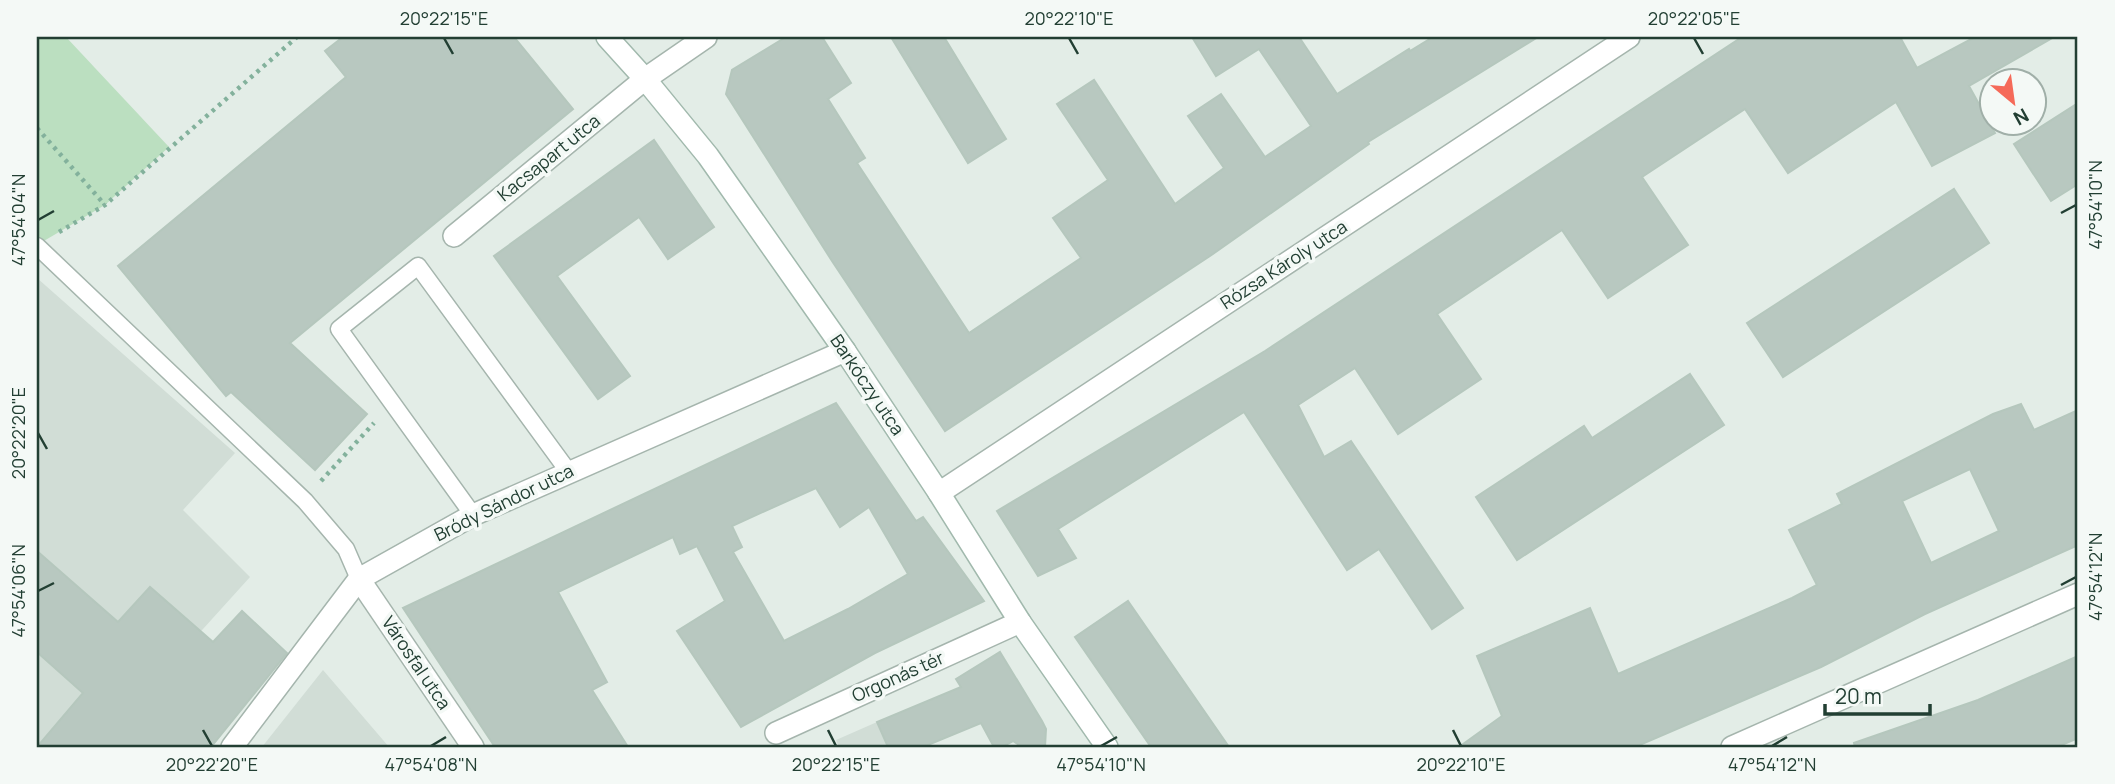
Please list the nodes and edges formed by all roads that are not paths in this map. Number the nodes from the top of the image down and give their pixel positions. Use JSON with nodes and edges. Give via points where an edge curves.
{"nodes":[{"id":1,"x":607,"y":37,"type":"edge"},
{"id":2,"x":706,"y":37,"type":"edge"},
{"id":3,"x":1629,"y":37,"type":"edge"},
{"id":4,"x":645,"y":79,"type":"junction"},
{"id":5,"x":454,"y":236,"type":"dead end"},
{"id":6,"x":42,"y":242,"type":"edge"},
{"id":7,"x":845,"y":351,"type":"junction"},
{"id":8,"x":568,"y":471,"type":"junction"},
{"id":9,"x":939,"y":493,"type":"junction"},
{"id":10,"x":473,"y":515,"type":"junction"},
{"id":11,"x":359,"y":579,"type":"junction"},
{"id":12,"x":2078,"y":594,"type":"edge"},
{"id":13,"x":1020,"y":622,"type":"junction"},
{"id":14,"x":776,"y":733,"type":"dead end"},
{"id":15,"x":232,"y":747,"type":"edge"},
{"id":16,"x":473,"y":747,"type":"edge"},
{"id":17,"x":1107,"y":747,"type":"edge"},
{"id":18,"x":1732,"y":747,"type":"edge"}],
"edges":[{"from":1,"to":4,"type":"street","name":"Barkóczy utca"},
{"from":2,"to":4,"type":"street","name":"Kacsapart utca"},
{"from":3,"to":9,"type":"street","name":"Rózsa Károly utca"},
{"from":4,"to":5,"type":"street","name":"Kacsapart utca"},
{"from":4,"to":7,"type":"street","name":"Barkóczy utca","via":[[708,156]]},
{"from":6,"to":11,"type":"lane","via":[[305,501],[346,549]]},
{"from":7,"to":8,"type":"street","name":"Bródy Sándor utca"},
{"from":7,"to":9,"type":"street","name":"Barkóczy utca"},
{"from":8,"to":10,"type":"street","name":"Bródy Sándor utca"},
{"from":8,"to":10,"type":"lane","via":[[418,266],[339,330]]},
{"from":9,"to":13,"type":"street","name":"Barkóczy utca"},
{"from":10,"to":11,"type":"street","name":"Bródy Sándor utca"},
{"from":11,"to":15,"type":"street","name":"Bródy Sándor utca"},
{"from":11,"to":16,"type":"street","name":"Városfal utca"},
{"from":12,"to":18,"type":"street"},
{"from":13,"to":14,"type":"street","name":"Orgonás tér"},
{"from":13,"to":17,"type":"street","name":"Barkóczy utca"}]}
